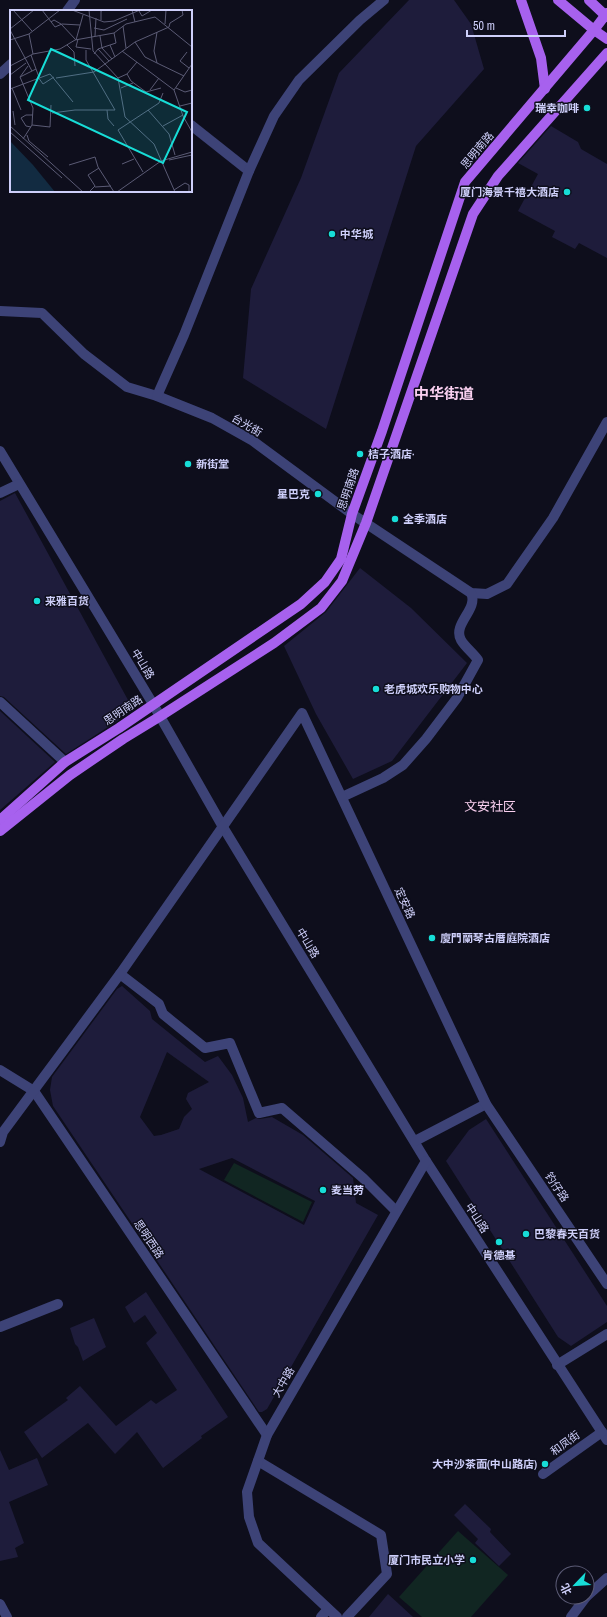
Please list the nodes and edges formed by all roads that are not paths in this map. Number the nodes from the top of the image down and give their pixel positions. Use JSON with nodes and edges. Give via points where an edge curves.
{"nodes":[{"id":1,"x":74,"y":0,"type":"edge"},
{"id":2,"x":384,"y":0,"type":"edge"},
{"id":3,"x":521,"y":0,"type":"edge"},
{"id":4,"x":558,"y":0,"type":"edge"},
{"id":5,"x":589,"y":0,"type":"edge"},
{"id":6,"x":68,"y":10,"type":"edge"},
{"id":7,"x":606,"y":15,"type":"edge"},
{"id":8,"x":594,"y":30,"type":"junction"},
{"id":9,"x":607,"y":39,"type":"edge"},
{"id":10,"x":607,"y":53,"type":"edge"},
{"id":11,"x":10,"y":65,"type":"edge"},
{"id":12,"x":0,"y":74,"type":"edge"},
{"id":13,"x":545,"y":89,"type":"junction"},
{"id":14,"x":192,"y":126,"type":"edge"},
{"id":15,"x":249,"y":171,"type":"junction"},
{"id":16,"x":0,"y":311,"type":"edge"},
{"id":17,"x":157,"y":396,"type":"junction"},
{"id":18,"x":607,"y":422,"type":"edge"},
{"id":19,"x":0,"y":451,"type":"edge"},
{"id":20,"x":20,"y":484,"type":"junction"},
{"id":21,"x":0,"y":493,"type":"edge"},
{"id":22,"x":352,"y":514,"type":"junction"},
{"id":23,"x":366,"y":523,"type":"junction"},
{"id":24,"x":471,"y":593,"type":"junction"},
{"id":25,"x":0,"y":702,"type":"edge"},
{"id":26,"x":153,"y":704,"type":"junction"},
{"id":27,"x":159,"y":717,"type":"junction"},
{"id":28,"x":65,"y":762,"type":"junction"},
{"id":29,"x":342,"y":797,"type":"junction"},
{"id":30,"x":0,"y":820,"type":"edge"},
{"id":31,"x":223,"y":827,"type":"junction"},
{"id":32,"x":0,"y":831,"type":"edge"},
{"id":33,"x":120,"y":974,"type":"junction"},
{"id":34,"x":0,"y":1070,"type":"edge"},
{"id":35,"x":34,"y":1091,"type":"junction"},
{"id":36,"x":486,"y":1104,"type":"junction"},
{"id":37,"x":415,"y":1141,"type":"junction"},
{"id":38,"x":0,"y":1142,"type":"edge"},
{"id":39,"x":426,"y":1161,"type":"junction"},
{"id":40,"x":396,"y":1211,"type":"junction"},
{"id":41,"x":607,"y":1284,"type":"edge"},
{"id":42,"x":58,"y":1304,"type":"dead end"},
{"id":43,"x":0,"y":1327,"type":"edge"},
{"id":44,"x":607,"y":1334,"type":"edge"},
{"id":45,"x":557,"y":1365,"type":"junction"},
{"id":46,"x":267,"y":1435,"type":"junction"},
{"id":47,"x":604,"y":1436,"type":"edge"},
{"id":48,"x":258,"y":1461,"type":"junction"},
{"id":49,"x":543,"y":1474,"type":"dead end"},
{"id":50,"x":607,"y":1578,"type":"edge"},
{"id":51,"x":595,"y":1589,"type":"edge"},
{"id":52,"x":0,"y":1604,"type":"edge"},
{"id":53,"x":580,"y":1605,"type":"edge"},
{"id":54,"x":324,"y":1613,"type":"edge"},
{"id":55,"x":7,"y":1617,"type":"edge"},
{"id":56,"x":337,"y":1617,"type":"edge"},
{"id":57,"x":347,"y":1617,"type":"edge"},
{"id":58,"x":571,"y":1617,"type":"edge"}],
"edges":[{"from":1,"to":6,"type":"street"},
{"from":2,"to":15,"type":"street","via":[[299,80],[274,116]]},
{"from":3,"to":13,"type":"main road","via":[[541,58]]},
{"from":4,"to":8,"type":"main road"},
{"from":5,"to":7,"type":"main road"},
{"from":7,"to":8,"type":"main road","name":"思明南路"},
{"from":8,"to":9,"type":"main road"},
{"from":8,"to":13,"type":"main road","name":"思明南路"},
{"from":10,"to":23,"type":"main road","via":[[498,176],[473,214]]},
{"from":11,"to":12,"type":"street"},
{"from":13,"to":22,"type":"main road","name":"思明南路","via":[[466,182]]},
{"from":14,"to":15,"type":"street"},
{"from":15,"to":17,"type":"street","via":[[184,336]]},
{"from":16,"to":17,"type":"street","name":"台光街","via":[[42,313],[84,354],[127,387]]},
{"from":17,"to":22,"type":"street","name":"台光街","via":[[212,418],[252,441]]},
{"from":18,"to":24,"type":"street","via":[[553,518],[507,584],[487,594]]},
{"from":19,"to":20,"type":"street","name":"中山路"},
{"from":20,"to":21,"type":"street"},
{"from":20,"to":26,"type":"street","name":"中山路"},
{"from":22,"to":23,"type":"street","name":"台光街"},
{"from":22,"to":26,"type":"main road","name":"思明南路","via":[[341,559],[325,582],[301,604]]},
{"from":23,"to":24,"type":"street","name":"台光街"},
{"from":23,"to":27,"type":"main road","via":[[342,581],[321,608],[274,643]]},
{"from":24,"to":29,"type":"street","via":[[472,604],[460,633],[461,640],[478,660],[458,698],[404,765]]},
{"from":25,"to":28,"type":"street"},
{"from":26,"to":27,"type":"street","name":"中山路"},
{"from":26,"to":28,"type":"main road","name":"思明南路"},
{"from":27,"to":31,"type":"street","name":"中山路"},
{"from":27,"to":32,"type":"main road","via":[[70,775]]},
{"from":28,"to":30,"type":"main road","name":"思明南路"},
{"from":29,"to":31,"type":"street","name":"定安路","via":[[302,713]]},
{"from":29,"to":36,"type":"street","name":"定安路"},
{"from":31,"to":33,"type":"street"},
{"from":31,"to":37,"type":"street","name":"中山路"},
{"from":33,"to":35,"type":"street"},
{"from":33,"to":40,"type":"street","via":[[159,1004],[163,1014],[205,1048],[230,1043],[258,1113],[282,1108],[363,1178]]},
{"from":34,"to":35,"type":"street","name":"思明西路"},
{"from":35,"to":38,"type":"street","via":[[3,1132]]},
{"from":35,"to":46,"type":"street","name":"思明西路"},
{"from":36,"to":37,"type":"street"},
{"from":36,"to":41,"type":"street","name":"钓仔路"},
{"from":37,"to":39,"type":"street","name":"中山路"},
{"from":39,"to":40,"type":"street","name":"大中路"},
{"from":39,"to":45,"type":"street","name":"中山路"},
{"from":40,"to":46,"type":"street","name":"大中路"},
{"from":42,"to":43,"type":"street"},
{"from":44,"to":45,"type":"street"},
{"from":45,"to":47,"type":"street","name":"中山路"},
{"from":46,"to":48,"type":"street","name":"大中路"},
{"from":47,"to":49,"type":"street","name":"和凤街"},
{"from":48,"to":54,"type":"street","name":"大中路","via":[[247,1492],[249,1517],[258,1543]]},
{"from":48,"to":57,"type":"street","via":[[381,1535],[387,1574]]},
{"from":50,"to":51,"type":"street"},
{"from":52,"to":55,"type":"street"},
{"from":53,"to":58,"type":"street"},
{"from":54,"to":56,"type":"street","name":"大中路"}]}
